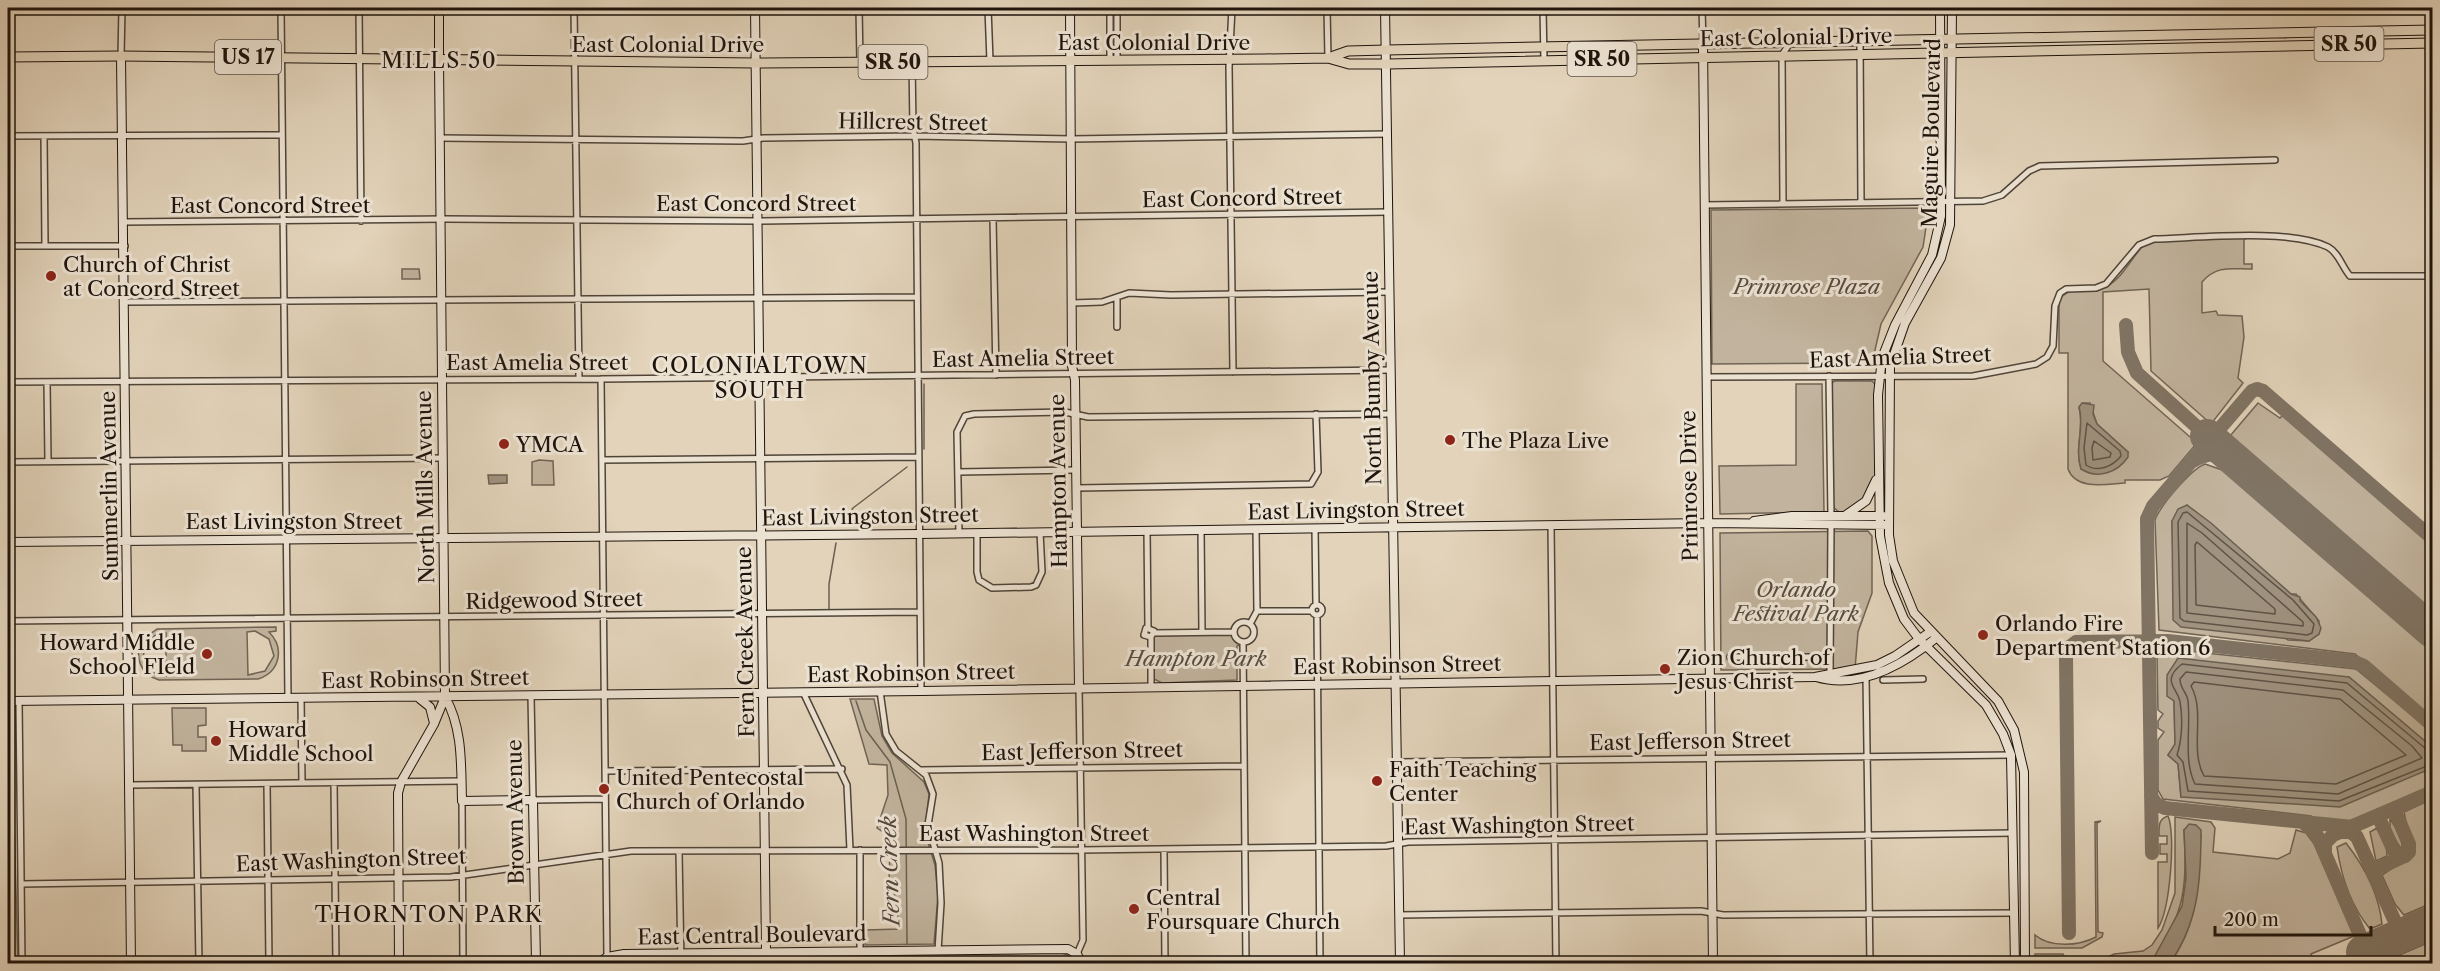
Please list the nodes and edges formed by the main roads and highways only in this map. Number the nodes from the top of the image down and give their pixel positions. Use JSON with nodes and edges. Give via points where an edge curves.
{"nodes":[{"id":1,"x":438,"y":8,"type":"edge"},
{"id":2,"x":2433,"y":30,"type":"edge"},
{"id":3,"x":2174,"y":34,"type":"junction"},
{"id":4,"x":2130,"y":36,"type":"junction"},
{"id":5,"x":2433,"y":43,"type":"edge"},
{"id":6,"x":2127,"y":48,"type":"junction"},
{"id":7,"x":2046,"y":50,"type":"junction"},
{"id":8,"x":8,"y":57,"type":"edge"},
{"id":9,"x":1328,"y":58,"type":"junction"},
{"id":10,"x":439,"y":60,"type":"junction"}],
"edges":[{"from":1,"to":10,"type":"main road","name":"North Mills Avenue"},
{"from":2,"to":3,"type":"highway","name":"East Colonial Drive","number":"SR 50"},
{"from":3,"to":4,"type":"highway","name":"East Colonial Drive","number":"SR 50"},
{"from":3,"to":6,"type":"highway","via":[[2166,40],[2137,42]]},
{"from":4,"to":7,"type":"highway","via":[[2119,44],[2054,44]]},
{"from":4,"to":9,"type":"highway","name":"East Colonial Drive","number":"SR 50","via":[[1348,51]]},
{"from":5,"to":6,"type":"highway","name":"East Colonial Drive","number":"SR 50"},
{"from":6,"to":7,"type":"highway","name":"East Colonial Drive","number":"SR 50"},
{"from":7,"to":9,"type":"highway","name":"East Colonial Drive","number":"SR 50","via":[[1386,64],[1349,64]]},
{"from":8,"to":10,"type":"highway","name":"East Colonial Drive","number":"US 17"},
{"from":9,"to":10,"type":"highway","name":"East Colonial Drive","number":"SR 50","via":[[756,63]]}]}
